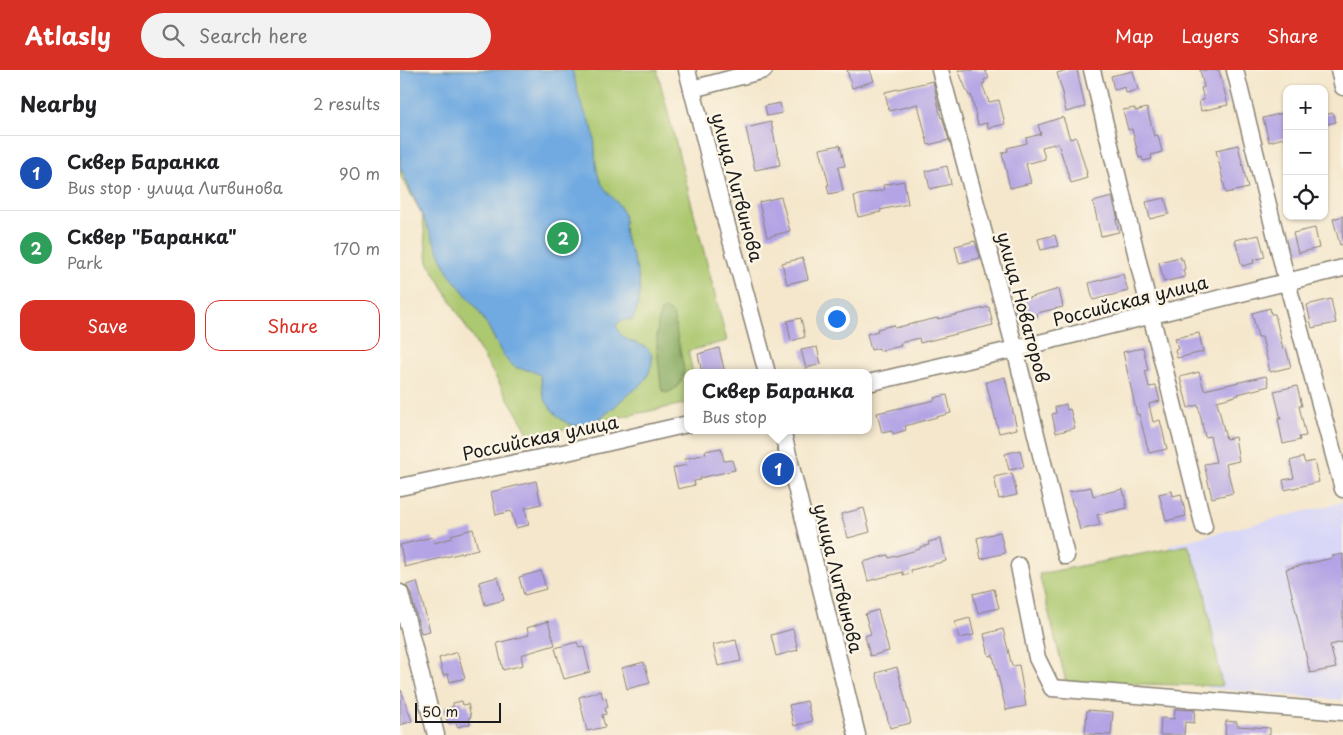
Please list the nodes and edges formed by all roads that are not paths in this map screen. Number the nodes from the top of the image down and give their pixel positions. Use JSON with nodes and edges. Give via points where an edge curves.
{"nodes":[{"id":1,"x":687,"y":70,"type":"edge"},
{"id":2,"x":764,"y":70,"type":"edge"},
{"id":3,"x":940,"y":70,"type":"edge"},
{"id":4,"x":1092,"y":70,"type":"edge"},
{"id":5,"x":1234,"y":70,"type":"edge"},
{"id":6,"x":1339,"y":70,"type":"edge"},
{"id":7,"x":1343,"y":87,"type":"edge"},
{"id":8,"x":692,"y":89,"type":"junction"},
{"id":9,"x":1343,"y":268,"type":"edge"},
{"id":10,"x":1287,"y":282,"type":"junction"},
{"id":11,"x":1151,"y":315,"type":"junction"},
{"id":12,"x":1015,"y":349,"type":"junction"},
{"id":13,"x":766,"y":369,"type":"edge"},
{"id":14,"x":872,"y":382,"type":"edge"},
{"id":15,"x":684,"y":425,"type":"edge"},
{"id":16,"x":783,"y":434,"type":"edge"},
{"id":17,"x":400,"y":487,"type":"edge"},
{"id":18,"x":1343,"y":489,"type":"edge"},
{"id":19,"x":1204,"y":528,"type":"dead end"},
{"id":20,"x":1066,"y":556,"type":"dead end"},
{"id":21,"x":1019,"y":566,"type":"dead end"},
{"id":22,"x":400,"y":593,"type":"edge"},
{"id":23,"x":1343,"y":712,"type":"edge"},
{"id":24,"x":436,"y":735,"type":"edge"},
{"id":25,"x":857,"y":735,"type":"edge"}],
"edges":[{"from":1,"to":8,"type":"street","name":"улица Литвинова"},
{"from":2,"to":8,"type":"street"},
{"from":3,"to":12,"type":"street","name":"улица Новаторов"},
{"from":4,"to":11,"type":"street"},
{"from":5,"to":10,"type":"street"},
{"from":6,"to":7,"type":"street"},
{"from":8,"to":13,"type":"street","name":"улица Литвинова"},
{"from":9,"to":10,"type":"street","name":"Российская улица"},
{"from":10,"to":11,"type":"street","name":"Российская улица"},
{"from":10,"to":18,"type":"street"},
{"from":11,"to":12,"type":"street","name":"Российская улица"},
{"from":11,"to":19,"type":"street"},
{"from":12,"to":14,"type":"street","name":"Российская улица"},
{"from":12,"to":20,"type":"street","name":"улица Новаторов"},
{"from":15,"to":17,"type":"street","name":"Российская улица"},
{"from":16,"to":25,"type":"street","name":"улица Литвинова"},
{"from":21,"to":23,"type":"street","via":[[1037,658],[1052,688]]},
{"from":22,"to":24,"type":"street"}]}
